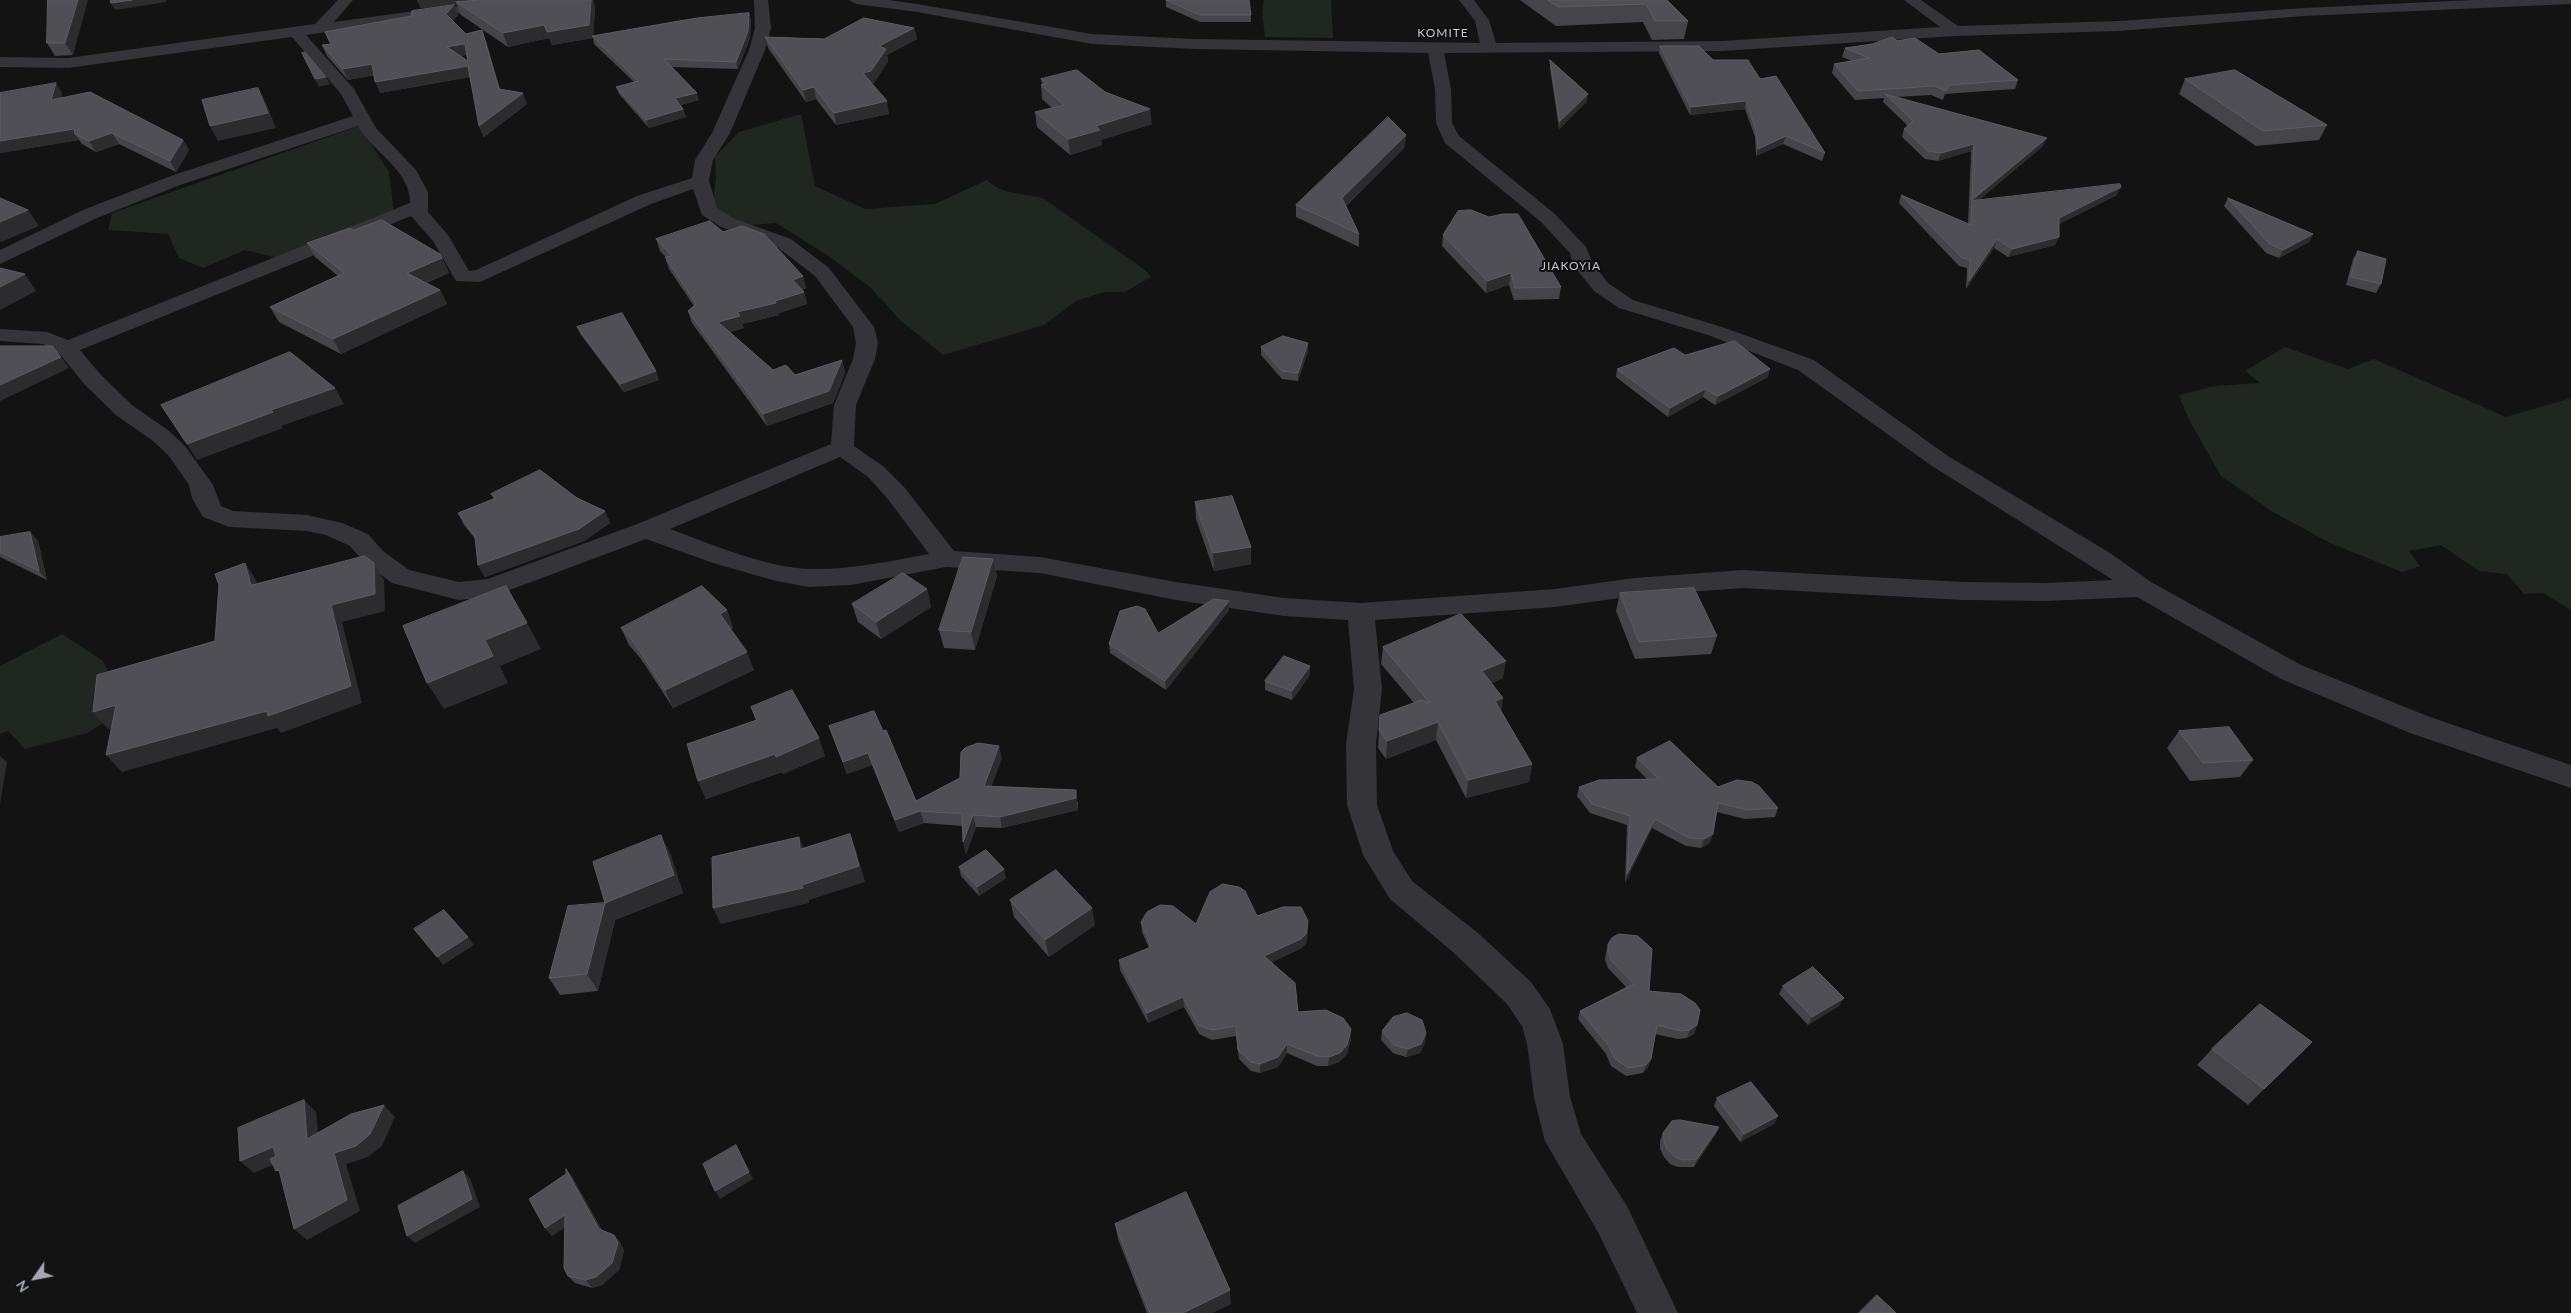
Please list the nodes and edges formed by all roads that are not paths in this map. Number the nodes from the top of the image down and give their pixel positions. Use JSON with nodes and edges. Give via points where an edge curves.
{"nodes":[{"id":1,"x":346,"y":0,"type":"edge"},
{"id":2,"x":560,"y":0,"type":"edge"},
{"id":3,"x":761,"y":0,"type":"edge"},
{"id":4,"x":856,"y":0,"type":"edge"},
{"id":5,"x":1466,"y":0,"type":"edge"},
{"id":6,"x":1910,"y":0,"type":"edge"},
{"id":7,"x":2274,"y":0,"type":"edge"},
{"id":8,"x":2571,"y":0,"type":"edge"},
{"id":9,"x":2304,"y":12,"type":"junction"},
{"id":10,"x":320,"y":28,"type":"junction"},
{"id":11,"x":295,"y":31,"type":"junction"},
{"id":12,"x":1954,"y":31,"type":"junction"},
{"id":13,"x":1435,"y":48,"type":"junction"},
{"id":14,"x":1489,"y":48,"type":"junction"},
{"id":15,"x":0,"y":62,"type":"edge"},
{"id":16,"x":362,"y":119,"type":"junction"},
{"id":17,"x":700,"y":181,"type":"junction"},
{"id":18,"x":419,"y":206,"type":"junction"},
{"id":19,"x":0,"y":258,"type":"edge"},
{"id":20,"x":0,"y":335,"type":"edge"},
{"id":21,"x":67,"y":348,"type":"junction"},
{"id":22,"x":842,"y":448,"type":"junction"},
{"id":23,"x":646,"y":530,"type":"junction"},
{"id":24,"x":946,"y":559,"type":"junction"},
{"id":25,"x":2142,"y":588,"type":"junction"},
{"id":26,"x":1361,"y":612,"type":"junction"},
{"id":27,"x":2571,"y":778,"type":"edge"},
{"id":28,"x":1658,"y":1313,"type":"edge"}],
"edges":[{"from":1,"to":10,"type":"street"},
{"from":2,"to":10,"type":"street"},
{"from":3,"to":17,"type":"street","via":[[763,28],[757,50],[721,133],[704,160]]},
{"from":4,"to":13,"type":"street","via":[[1092,39]]},
{"from":5,"to":14,"type":"street","via":[[1482,20]]},
{"from":6,"to":12,"type":"street"},
{"from":7,"to":9,"type":"street"},
{"from":8,"to":9,"type":"street"},
{"from":9,"to":12,"type":"street","via":[[2119,26]]},
{"from":10,"to":11,"type":"street"},
{"from":11,"to":15,"type":"street","via":[[68,63]]},
{"from":11,"to":16,"type":"street","via":[[348,92]]},
{"from":12,"to":14,"type":"street","via":[[1722,46]]},
{"from":13,"to":14,"type":"street"},
{"from":13,"to":25,"type":"street","via":[[1443,89],[1444,123],[1450,140],[1568,237],[1580,251],[1583,265],[1602,287],[1626,304],[1715,331],[1806,365],[1940,461],[2101,559]]},
{"from":16,"to":18,"type":"street","via":[[368,130],[407,170],[419,192]]},
{"from":16,"to":19,"type":"street","via":[[174,181],[90,214]]},
{"from":17,"to":18,"type":"street","via":[[644,200],[471,278],[463,277],[441,239],[419,213]]},
{"from":17,"to":22,"type":"street","via":[[709,211],[728,223],[784,243],[822,272],[863,326],[867,343],[845,405]]},
{"from":18,"to":21,"type":"street"},
{"from":20,"to":21,"type":"street","via":[[48,338]]},
{"from":21,"to":23,"type":"street","via":[[93,380],[124,410],[177,451],[201,485],[212,511],[229,518],[307,523],[333,529],[359,540],[374,557],[401,577],[459,591],[491,588]]},
{"from":22,"to":23,"type":"street"},
{"from":22,"to":24,"type":"street","via":[[876,472],[896,493]]},
{"from":23,"to":24,"type":"street","via":[[722,557],[809,578],[861,575]]},
{"from":24,"to":26,"type":"street","via":[[1040,565],[1176,591],[1284,607]]},
{"from":25,"to":26,"type":"street","via":[[1972,591],[1743,579],[1634,587],[1555,598]]},
{"from":25,"to":27,"type":"street","via":[[2291,672],[2420,725]]},
{"from":26,"to":28,"type":"street","via":[[1368,689],[1361,744],[1362,806],[1378,854],[1401,890],[1466,943],[1518,993],[1538,1020],[1564,1141],[1613,1220]]}]}
